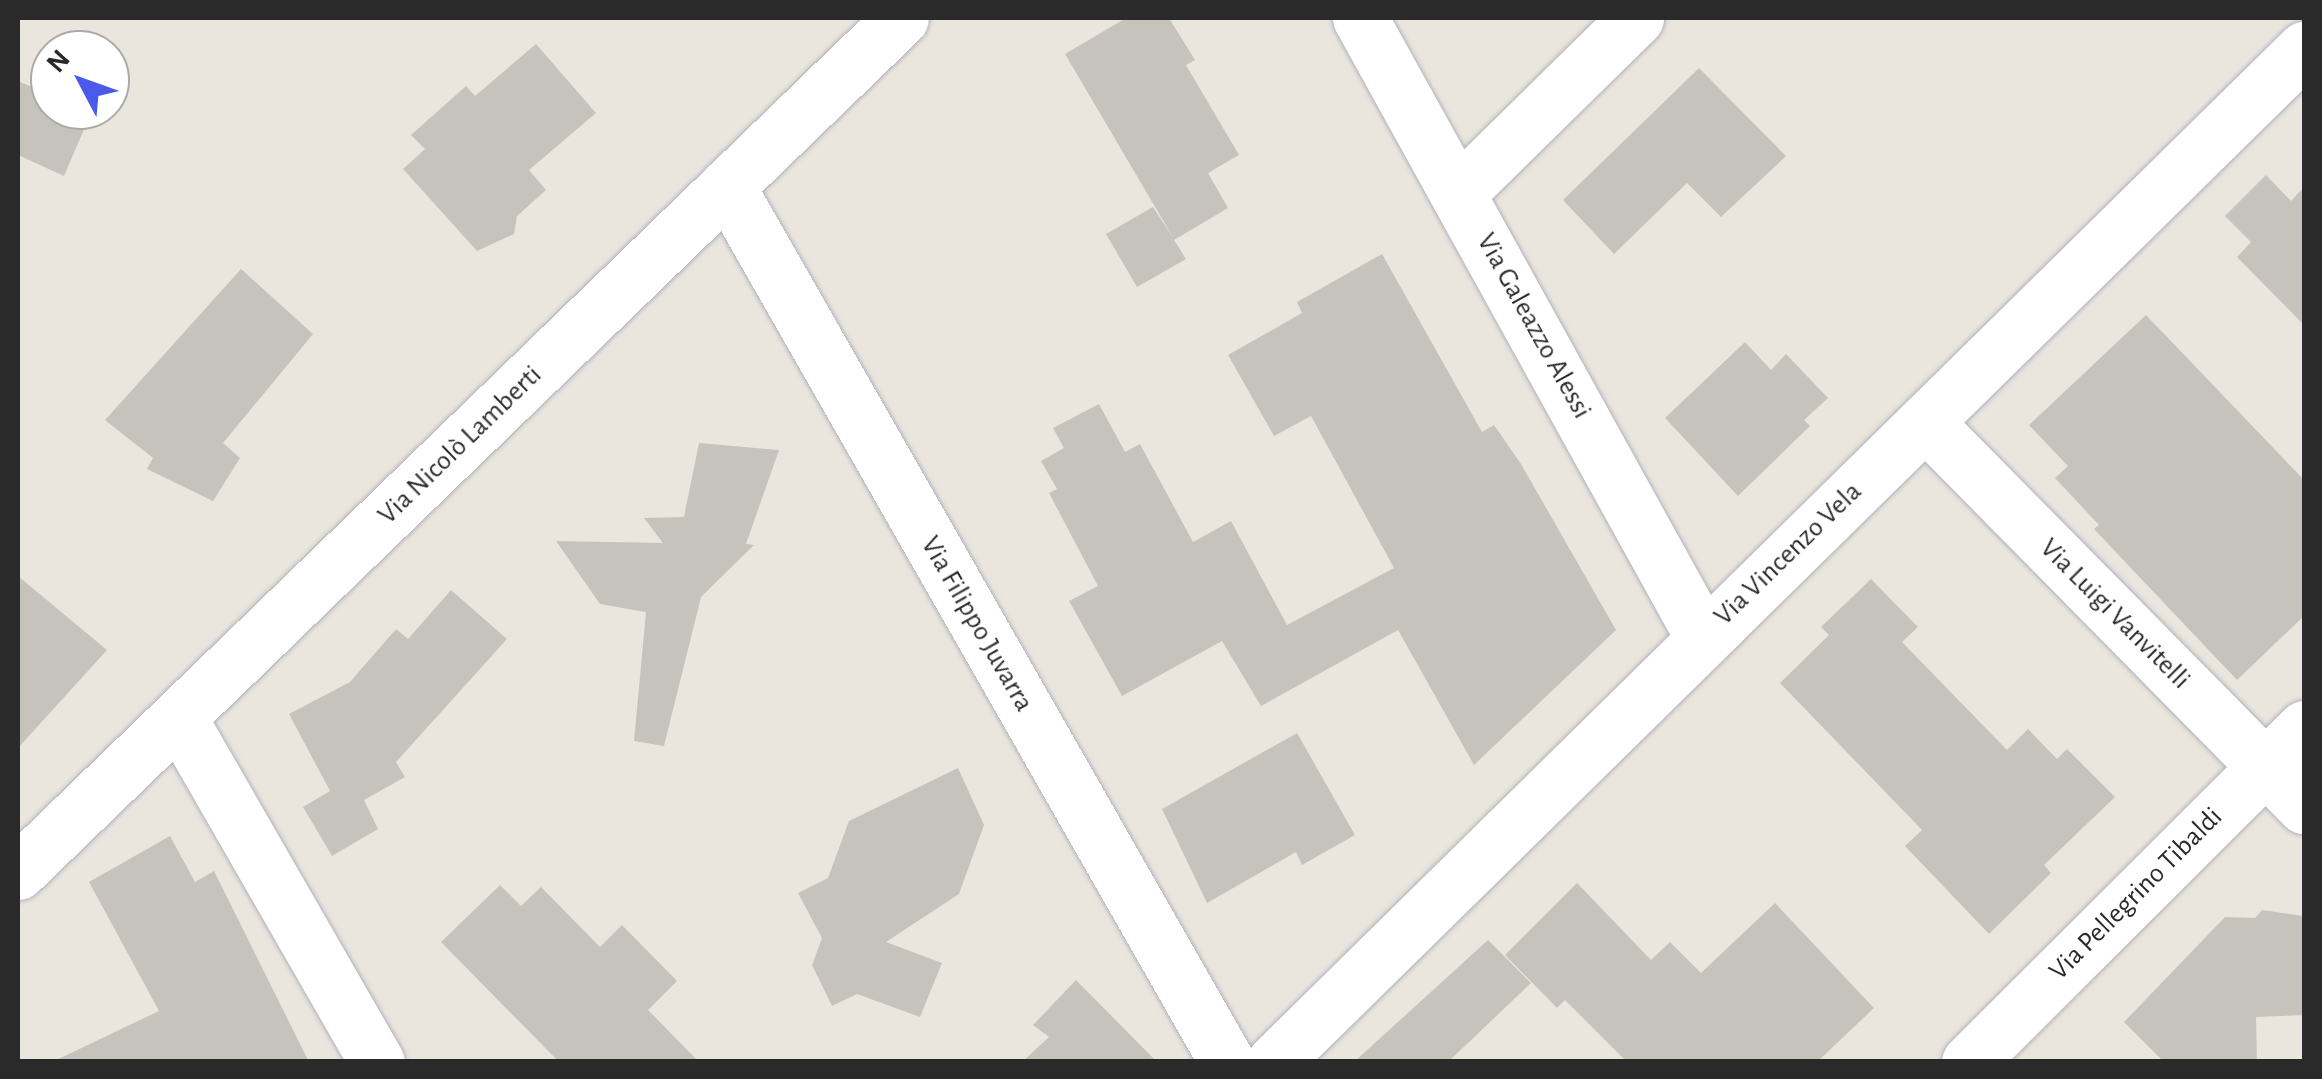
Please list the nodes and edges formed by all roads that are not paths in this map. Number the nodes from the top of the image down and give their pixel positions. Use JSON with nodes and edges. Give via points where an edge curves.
{"nodes":[{"id":1,"x":901,"y":18,"type":"edge"},
{"id":2,"x":1360,"y":18,"type":"edge"},
{"id":3,"x":1636,"y":18,"type":"edge"},
{"id":4,"x":2304,"y":49,"type":"edge"},
{"id":5,"x":726,"y":186,"type":"junction"},
{"id":6,"x":1460,"y":191,"type":"junction"},
{"id":7,"x":1925,"y":422,"type":"junction"},
{"id":8,"x":1702,"y":636,"type":"junction"},
{"id":9,"x":179,"y":718,"type":"junction"},
{"id":10,"x":2304,"y":728,"type":"edge"},
{"id":11,"x":2265,"y":765,"type":"junction"},
{"id":12,"x":2304,"y":806,"type":"edge"},
{"id":13,"x":18,"y":872,"type":"edge"},
{"id":14,"x":377,"y":1062,"type":"edge"},
{"id":15,"x":1227,"y":1062,"type":"edge"},
{"id":16,"x":1274,"y":1062,"type":"edge"},
{"id":17,"x":1969,"y":1062,"type":"edge"}],
"edges":[{"from":1,"to":5,"type":"street","name":"Via Nicolò Lamberti"},
{"from":2,"to":6,"type":"street","name":"Via Galeazzo Alessi"},
{"from":3,"to":6,"type":"street"},
{"from":4,"to":7,"type":"street","name":"Via Vincenzo Vela"},
{"from":5,"to":9,"type":"street","name":"Via Nicolò Lamberti"},
{"from":5,"to":15,"type":"street","name":"Via Filippo Juvarra"},
{"from":6,"to":8,"type":"street","name":"Via Galeazzo Alessi"},
{"from":7,"to":8,"type":"street","name":"Via Vincenzo Vela"},
{"from":7,"to":11,"type":"street","name":"Via Luigi Vanvitelli"},
{"from":8,"to":16,"type":"street","name":"Via Vincenzo Vela"},
{"from":9,"to":13,"type":"street","name":"Via Nicolò Lamberti"},
{"from":9,"to":14,"type":"street"},
{"from":10,"to":11,"type":"street","name":"Via Pellegrino Tibaldi"},
{"from":11,"to":12,"type":"street","name":"Via Luigi Vanvitelli"},
{"from":11,"to":17,"type":"street","name":"Via Pellegrino Tibaldi"}]}
